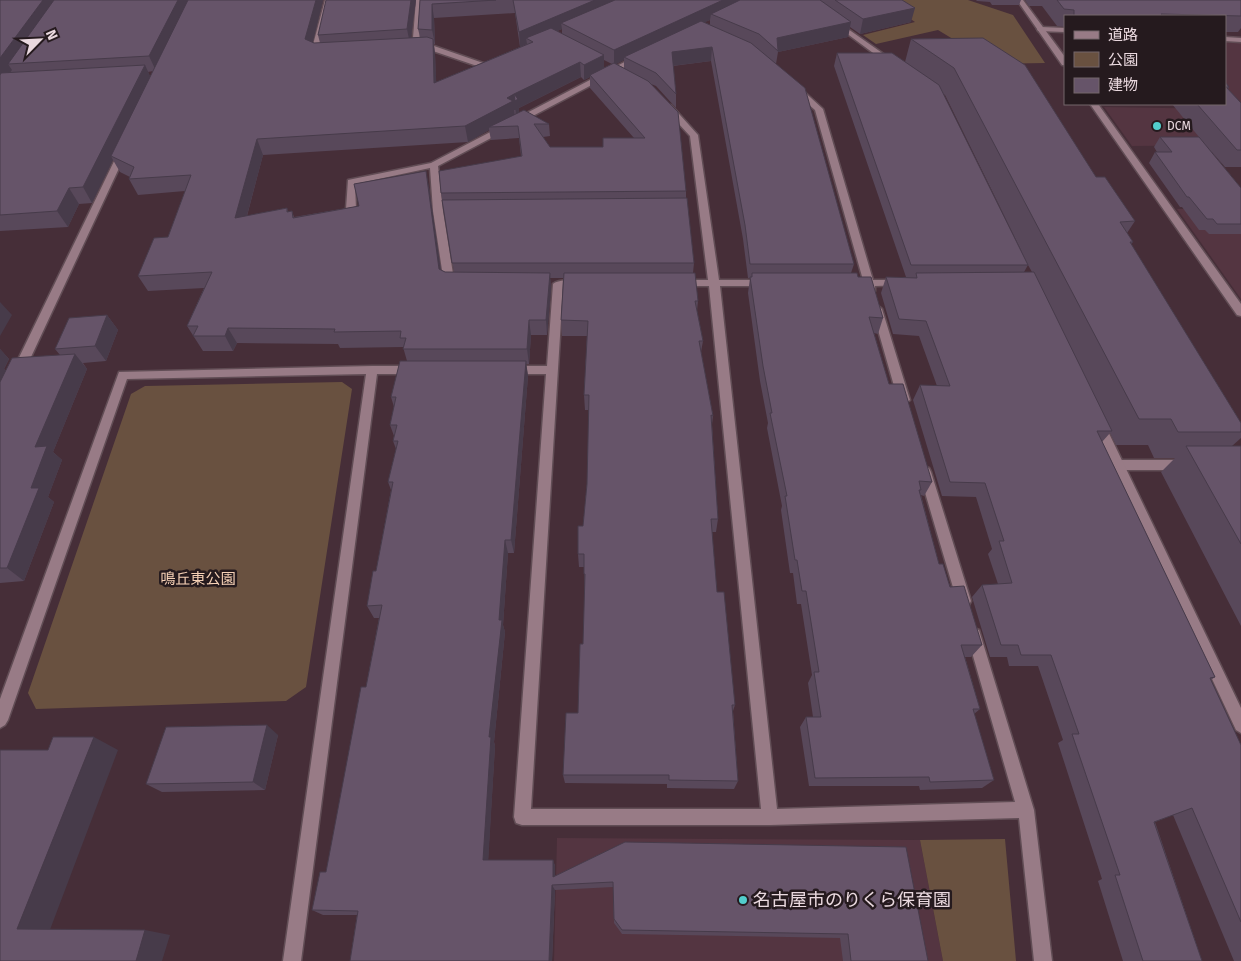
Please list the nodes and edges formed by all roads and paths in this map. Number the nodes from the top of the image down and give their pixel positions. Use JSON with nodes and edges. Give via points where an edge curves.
{"nodes":[{"id":1,"x":328,"y":0,"type":"edge"},
{"id":2,"x":419,"y":0,"type":"edge"},
{"id":3,"x":1020,"y":0,"type":"edge"},
{"id":4,"x":830,"y":18,"type":"edge"},
{"id":5,"x":1041,"y":29,"type":"junction"},
{"id":6,"x":1064,"y":30,"type":"edge"},
{"id":7,"x":1226,"y":39,"type":"edge"},
{"id":8,"x":1241,"y":40,"type":"edge"},
{"id":9,"x":406,"y":48,"type":"edge"},
{"id":10,"x":416,"y":48,"type":"junction"},
{"id":11,"x":328,"y":54,"type":"edge"},
{"id":12,"x":647,"y":54,"type":"edge"},
{"id":13,"x":503,"y":60,"type":"edge"},
{"id":14,"x":1064,"y":61,"type":"edge"},
{"id":15,"x":609,"y":68,"type":"junction"},
{"id":16,"x":901,"y":69,"type":"edge"},
{"id":17,"x":629,"y":78,"type":"edge"},
{"id":18,"x":790,"y":84,"type":"edge"},
{"id":19,"x":664,"y":103,"type":"edge"},
{"id":20,"x":1095,"y":105,"type":"edge"},
{"id":21,"x":126,"y":146,"type":"edge"},
{"id":22,"x":434,"y":165,"type":"junction"},
{"id":23,"x":351,"y":210,"type":"edge"},
{"id":24,"x":469,"y":283,"type":"edge"},
{"id":25,"x":666,"y":283,"type":"edge"},
{"id":26,"x":714,"y":283,"type":"junction"},
{"id":27,"x":782,"y":283,"type":"edge"},
{"id":28,"x":840,"y":283,"type":"edge"},
{"id":29,"x":869,"y":283,"type":"junction"},
{"id":30,"x":918,"y":283,"type":"edge"},
{"id":31,"x":587,"y":284,"type":"edge"},
{"id":32,"x":1241,"y":312,"type":"edge"},
{"id":33,"x":372,"y":370,"type":"junction"},
{"id":34,"x":421,"y":370,"type":"edge"},
{"id":35,"x":500,"y":370,"type":"edge"},
{"id":36,"x":550,"y":370,"type":"junction"},
{"id":37,"x":13,"y":384,"type":"edge"},
{"id":38,"x":907,"y":410,"type":"edge"},
{"id":39,"x":1093,"y":413,"type":"edge"},
{"id":40,"x":921,"y":458,"type":"edge"},
{"id":41,"x":1117,"y":465,"type":"junction"},
{"id":42,"x":1201,"y":465,"type":"edge"},
{"id":43,"x":0,"y":720,"type":"edge"},
{"id":44,"x":1241,"y":725,"type":"edge"},
{"id":45,"x":1026,"y":810,"type":"junction"},
{"id":46,"x":770,"y":816,"type":"junction"},
{"id":47,"x":292,"y":961,"type":"edge"},
{"id":48,"x":1042,"y":961,"type":"edge"}],
"edges":[{"from":1,"to":11,"type":"street","via":[[315,52]]},
{"from":2,"to":10,"type":"street"},
{"from":3,"to":5,"type":"street"},
{"from":4,"to":16,"type":"street"},
{"from":5,"to":6,"type":"street"},
{"from":5,"to":14,"type":"street"},
{"from":7,"to":8,"type":"street"},
{"from":9,"to":10,"type":"street"},
{"from":10,"to":13,"type":"street","via":[[431,48],[486,67]]},
{"from":12,"to":15,"type":"street"},
{"from":15,"to":17,"type":"street"},
{"from":15,"to":22,"type":"street"},
{"from":18,"to":29,"type":"street","via":[[819,109]]},
{"from":19,"to":26,"type":"street","via":[[694,135],[698,209]]},
{"from":20,"to":32,"type":"street"},
{"from":21,"to":37,"type":"street"},
{"from":22,"to":23,"type":"street","via":[[351,182]]},
{"from":22,"to":24,"type":"street","via":[[443,211],[449,283]]},
{"from":25,"to":26,"type":"street"},
{"from":26,"to":27,"type":"street"},
{"from":26,"to":46,"type":"street"},
{"from":28,"to":29,"type":"street"},
{"from":29,"to":30,"type":"street"},
{"from":29,"to":38,"type":"street"},
{"from":31,"to":36,"type":"street","via":[[553,284]]},
{"from":33,"to":34,"type":"street"},
{"from":33,"to":43,"type":"street","via":[[123,375]]},
{"from":33,"to":47,"type":"street"},
{"from":35,"to":36,"type":"street"},
{"from":36,"to":46,"type":"street","via":[[522,817]]},
{"from":39,"to":41,"type":"street"},
{"from":40,"to":45,"type":"street"},
{"from":41,"to":42,"type":"street"},
{"from":41,"to":44,"type":"street"},
{"from":45,"to":46,"type":"street"},
{"from":45,"to":48,"type":"street"}]}
